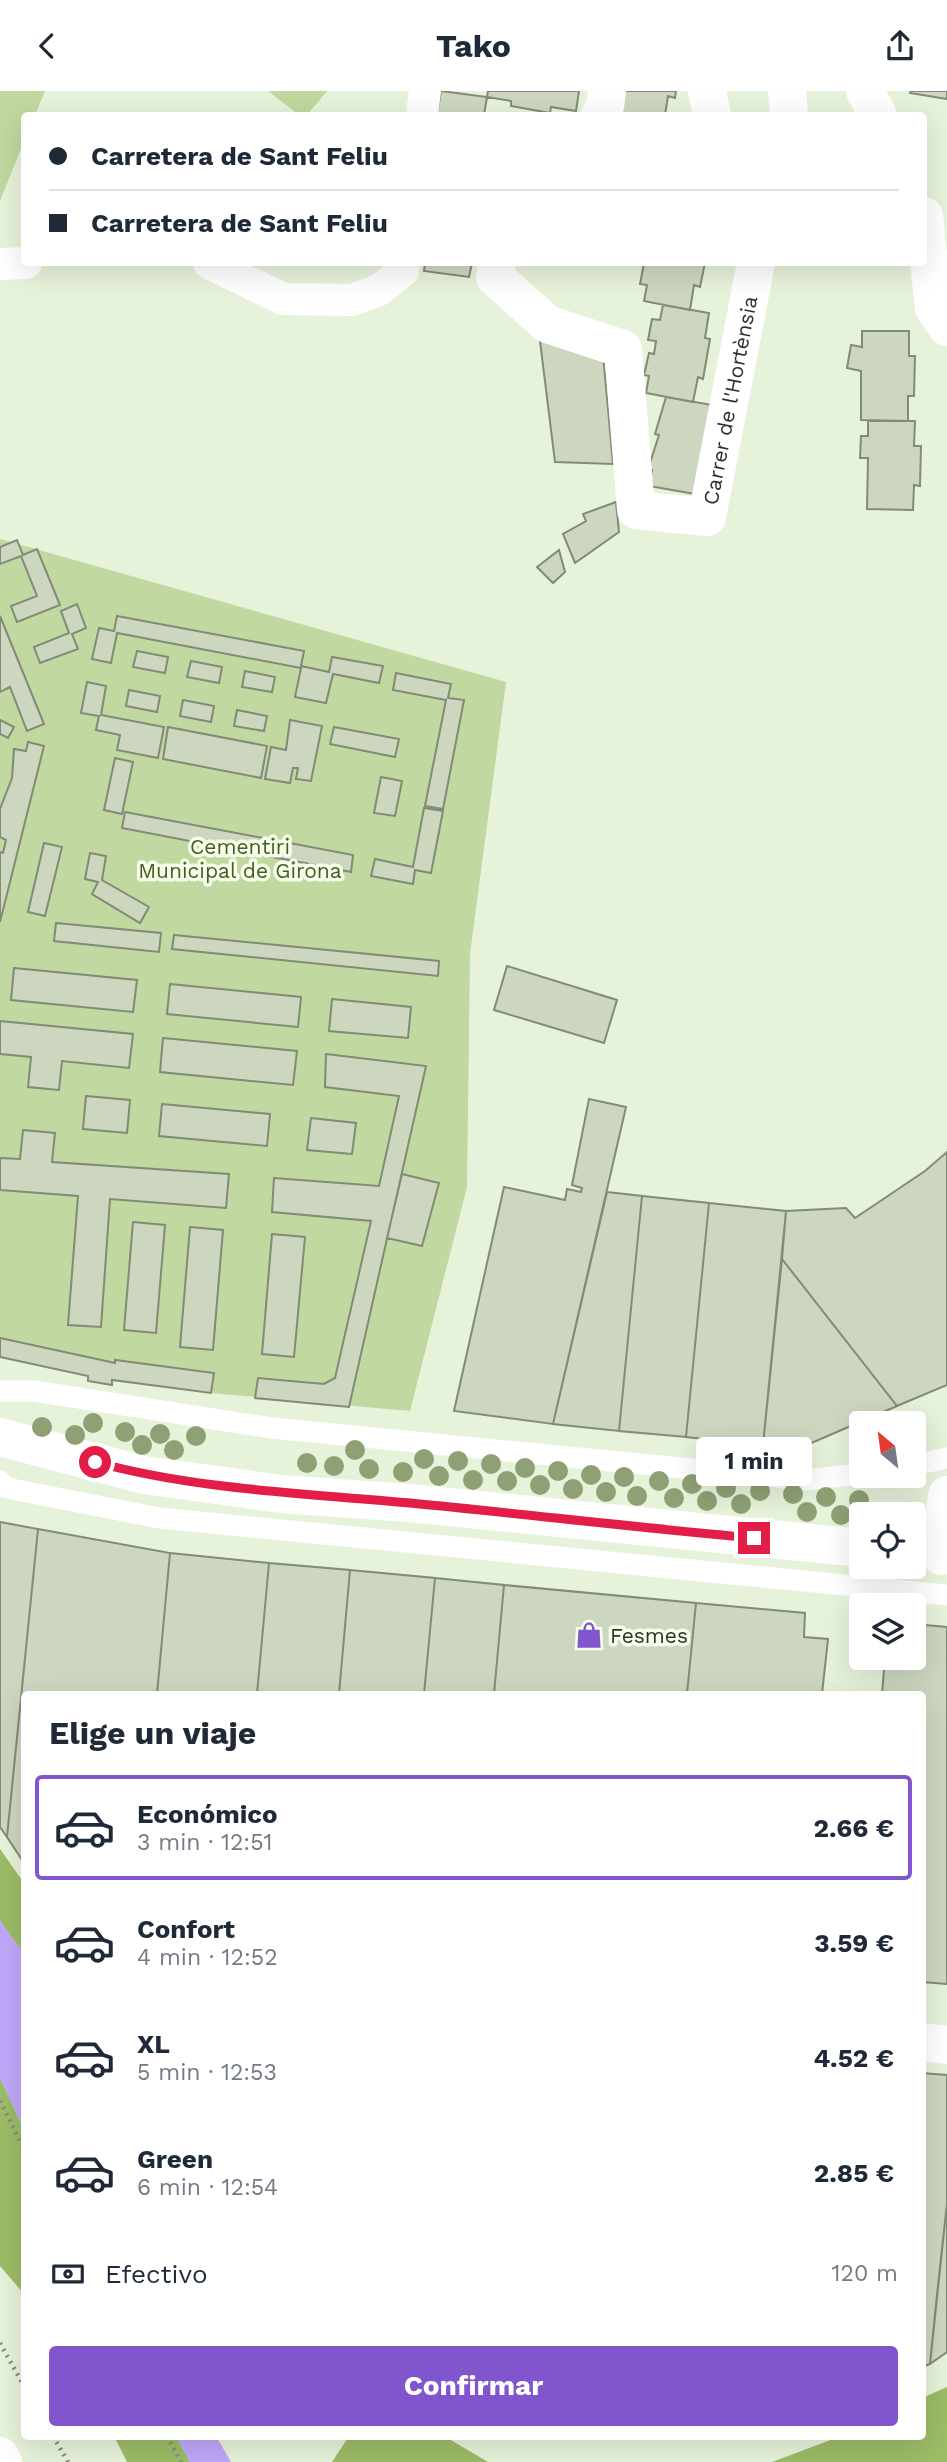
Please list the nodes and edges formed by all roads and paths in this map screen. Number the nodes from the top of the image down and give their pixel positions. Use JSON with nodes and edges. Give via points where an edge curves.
{"nodes":[{"id":1,"x":425,"y":91,"type":"edge"},
{"id":2,"x":607,"y":91,"type":"edge"},
{"id":3,"x":707,"y":91,"type":"edge"},
{"id":4,"x":787,"y":91,"type":"edge"},
{"id":5,"x":864,"y":91,"type":"edge"},
{"id":6,"x":422,"y":112,"type":"edge"},
{"id":7,"x":602,"y":112,"type":"edge"},
{"id":8,"x":711,"y":112,"type":"edge"},
{"id":9,"x":789,"y":112,"type":"edge"},
{"id":10,"x":876,"y":112,"type":"edge"},
{"id":11,"x":927,"y":244,"type":"edge"},
{"id":12,"x":21,"y":263,"type":"edge"},
{"id":13,"x":0,"y":264,"type":"edge"},
{"id":14,"x":215,"y":266,"type":"edge"},
{"id":15,"x":404,"y":266,"type":"edge"},
{"id":16,"x":497,"y":266,"type":"edge"},
{"id":17,"x":756,"y":266,"type":"edge"},
{"id":18,"x":947,"y":327,"type":"edge"},
{"id":19,"x":0,"y":1391,"type":"edge"},
{"id":20,"x":0,"y":1437,"type":"edge"},
{"id":21,"x":947,"y":1458,"type":"edge"},
{"id":22,"x":926,"y":1462,"type":"edge"},
{"id":23,"x":849,"y":1475,"type":"edge"},
{"id":24,"x":0,"y":1481,"type":"edge"},
{"id":25,"x":947,"y":1495,"type":"edge"},
{"id":26,"x":849,"y":1547,"type":"edge"},
{"id":27,"x":934,"y":1555,"type":"edge"},
{"id":28,"x":947,"y":1595,"type":"edge"},
{"id":29,"x":926,"y":2042,"type":"edge"},
{"id":30,"x":947,"y":2045,"type":"edge"},
{"id":31,"x":0,"y":2101,"type":"edge"},
{"id":32,"x":21,"y":2143,"type":"edge"},
{"id":33,"x":0,"y":2343,"type":"edge"},
{"id":34,"x":21,"y":2381,"type":"edge"},
{"id":35,"x":55,"y":2440,"type":"edge"},
{"id":36,"x":169,"y":2440,"type":"edge"},
{"id":37,"x":0,"y":2456,"type":"edge"},
{"id":38,"x":3,"y":2462,"type":"edge"},
{"id":39,"x":68,"y":2462,"type":"edge"},
{"id":40,"x":181,"y":2462,"type":"edge"}],
"edges":[{"from":1,"to":6,"type":"street"},
{"from":2,"to":7,"type":"street"},
{"from":3,"to":8,"type":"street"},
{"from":4,"to":9,"type":"street"},
{"from":5,"to":10,"type":"street"},
{"from":11,"to":18,"type":"street","via":[[934,308]]},
{"from":12,"to":13,"type":"street"},
{"from":14,"to":15,"type":"street","via":[[283,299],[352,300],[379,290]]},
{"from":16,"to":17,"type":"street","name":"Carrer de l'Hortènsia","via":[[495,277],[547,324],[623,349],[636,510],[708,517]]},
{"from":19,"to":23,"type":"lane","via":[[34,1391],[272,1427],[790,1479]]},
{"from":20,"to":26,"type":"street","via":[[144,1475],[281,1494]]},
{"from":21,"to":22,"type":"lane"},
{"from":24,"to":28,"type":"lane","via":[[7,1488],[159,1518]]},
{"from":25,"to":27,"type":"street"},
{"from":29,"to":30,"type":"street"},
{"from":31,"to":32,"type":"path"},
{"from":33,"to":34,"type":"path"},
{"from":35,"to":39,"type":"path"},
{"from":36,"to":40,"type":"path"},
{"from":37,"to":38,"type":"street"}]}
